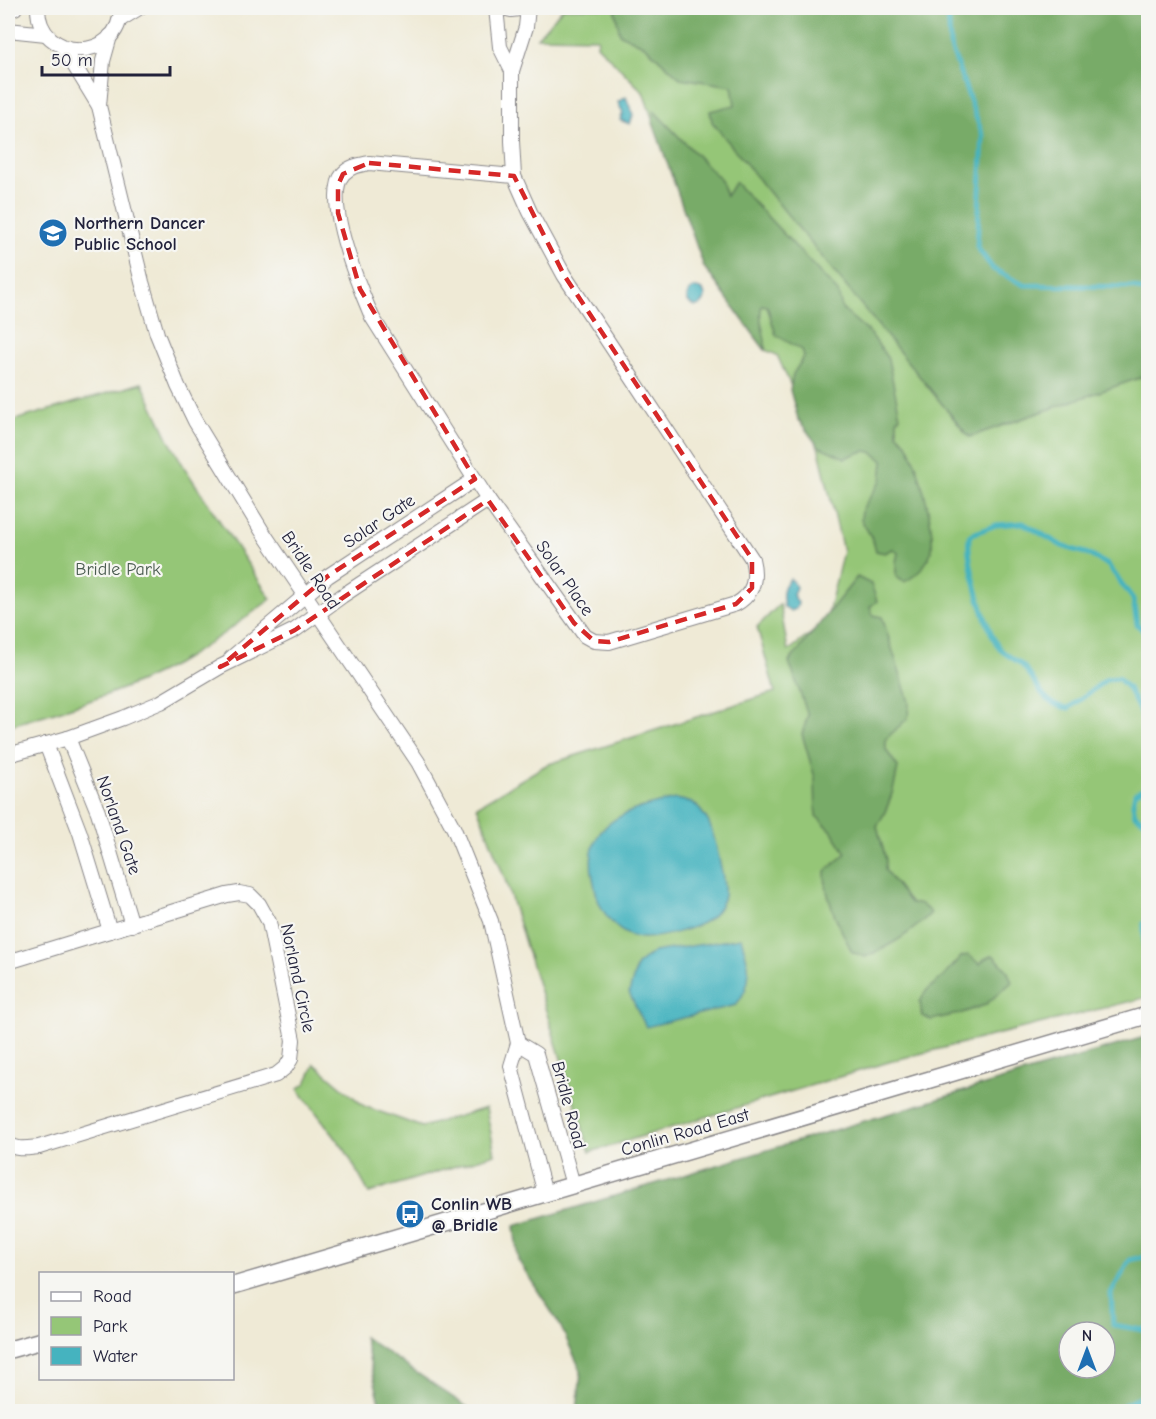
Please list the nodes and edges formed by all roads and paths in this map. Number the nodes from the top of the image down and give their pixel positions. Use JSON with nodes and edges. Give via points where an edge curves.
{"nodes":[{"id":1,"x":15,"y":8,"type":"edge"},
{"id":2,"x":38,"y":8,"type":"edge"},
{"id":3,"x":139,"y":8,"type":"edge"},
{"id":4,"x":496,"y":8,"type":"edge"},
{"id":5,"x":502,"y":8,"type":"edge"},
{"id":6,"x":528,"y":8,"type":"edge"},
{"id":7,"x":8,"y":11,"type":"edge"},
{"id":8,"x":121,"y":13,"type":"edge"},
{"id":9,"x":8,"y":30,"type":"edge"},
{"id":10,"x":46,"y":34,"type":"junction"},
{"id":11,"x":110,"y":36,"type":"junction"},
{"id":12,"x":63,"y":47,"type":"junction"},
{"id":13,"x":512,"y":71,"type":"junction"},
{"id":14,"x":99,"y":106,"type":"junction"},
{"id":15,"x":514,"y":176,"type":"junction"},
{"id":16,"x":475,"y":479,"type":"junction"},
{"id":17,"x":488,"y":500,"type":"junction"},
{"id":18,"x":305,"y":594,"type":"junction"},
{"id":19,"x":319,"y":613,"type":"junction"},
{"id":20,"x":220,"y":668,"type":"junction"},
{"id":21,"x":68,"y":738,"type":"junction"},
{"id":22,"x":46,"y":744,"type":"junction"},
{"id":23,"x":8,"y":755,"type":"edge"},
{"id":24,"x":132,"y":925,"type":"junction"},
{"id":25,"x":110,"y":931,"type":"junction"},
{"id":26,"x":8,"y":962,"type":"edge"},
{"id":27,"x":1148,"y":1016,"type":"edge"},
{"id":28,"x":518,"y":1043,"type":"junction"},
{"id":29,"x":8,"y":1143,"type":"edge"},
{"id":30,"x":573,"y":1185,"type":"junction"},
{"id":31,"x":545,"y":1194,"type":"junction"},
{"id":32,"x":234,"y":1285,"type":"edge"},
{"id":33,"x":39,"y":1341,"type":"edge"},
{"id":34,"x":8,"y":1350,"type":"edge"}],
"edges":[{"from":1,"to":7,"type":"street"},
{"from":2,"to":10,"type":"street"},
{"from":3,"to":8,"type":"street"},
{"from":4,"to":13,"type":"street","name":"Solar Place","via":[[500,47]]},
{"from":5,"to":6,"type":"street"},
{"from":6,"to":13,"type":"street","name":"Solar Place"},
{"from":8,"to":11,"type":"street"},
{"from":9,"to":10,"type":"street"},
{"from":10,"to":12,"type":"street"},
{"from":11,"to":12,"type":"street","via":[[90,49]]},
{"from":11,"to":14,"type":"street","name":"Bridle Road","via":[[103,61]]},
{"from":12,"to":14,"type":"street","name":"Bridle Road"},
{"from":13,"to":15,"type":"street","name":"Solar Place"},
{"from":14,"to":18,"type":"street","name":"Bridle Road","via":[[142,282],[178,386],[227,476]]},
{"from":15,"to":16,"type":"street","name":"Solar Place","via":[[369,163],[343,174],[338,185],[337,206],[345,244],[372,317]]},
{"from":15,"to":17,"type":"street","name":"Solar Place","via":[[564,275],[752,559],[752,588],[736,604],[609,642],[594,641],[574,623]]},
{"from":16,"to":17,"type":"street","name":"Solar Place"},
{"from":16,"to":18,"type":"street","name":"Solar Gate"},
{"from":17,"to":19,"type":"street"},
{"from":18,"to":19,"type":"street","name":"Bridle Road"},
{"from":18,"to":20,"type":"street","name":"Solar Gate"},
{"from":19,"to":20,"type":"street","via":[[295,630]]},
{"from":19,"to":28,"type":"street","name":"Bridle Road","via":[[418,762],[454,829],[491,921]]},
{"from":20,"to":21,"type":"street","via":[[161,702]]},
{"from":21,"to":22,"type":"street"},
{"from":21,"to":24,"type":"street","name":"Norland Gate","via":[[98,812]]},
{"from":22,"to":23,"type":"street"},
{"from":22,"to":25,"type":"street","via":[[80,833]]},
{"from":24,"to":25,"type":"street","name":"Norland Circle"},
{"from":24,"to":29,"type":"street","name":"Norland Circle","via":[[227,896],[250,895],[269,922],[293,1040],[291,1059],[276,1075],[56,1142],[24,1149]]},
{"from":25,"to":26,"type":"street","name":"Norland Circle"},
{"from":27,"to":30,"type":"street","name":"Conlin Road East"},
{"from":28,"to":30,"type":"street","name":"Bridle Road","via":[[536,1054]]},
{"from":28,"to":31,"type":"street","name":"Bridle Road","via":[[511,1066]]},
{"from":30,"to":31,"type":"street","name":"Conlin Road East"},
{"from":31,"to":32,"type":"street","name":"Conlin Road East"},
{"from":33,"to":34,"type":"street"}]}
